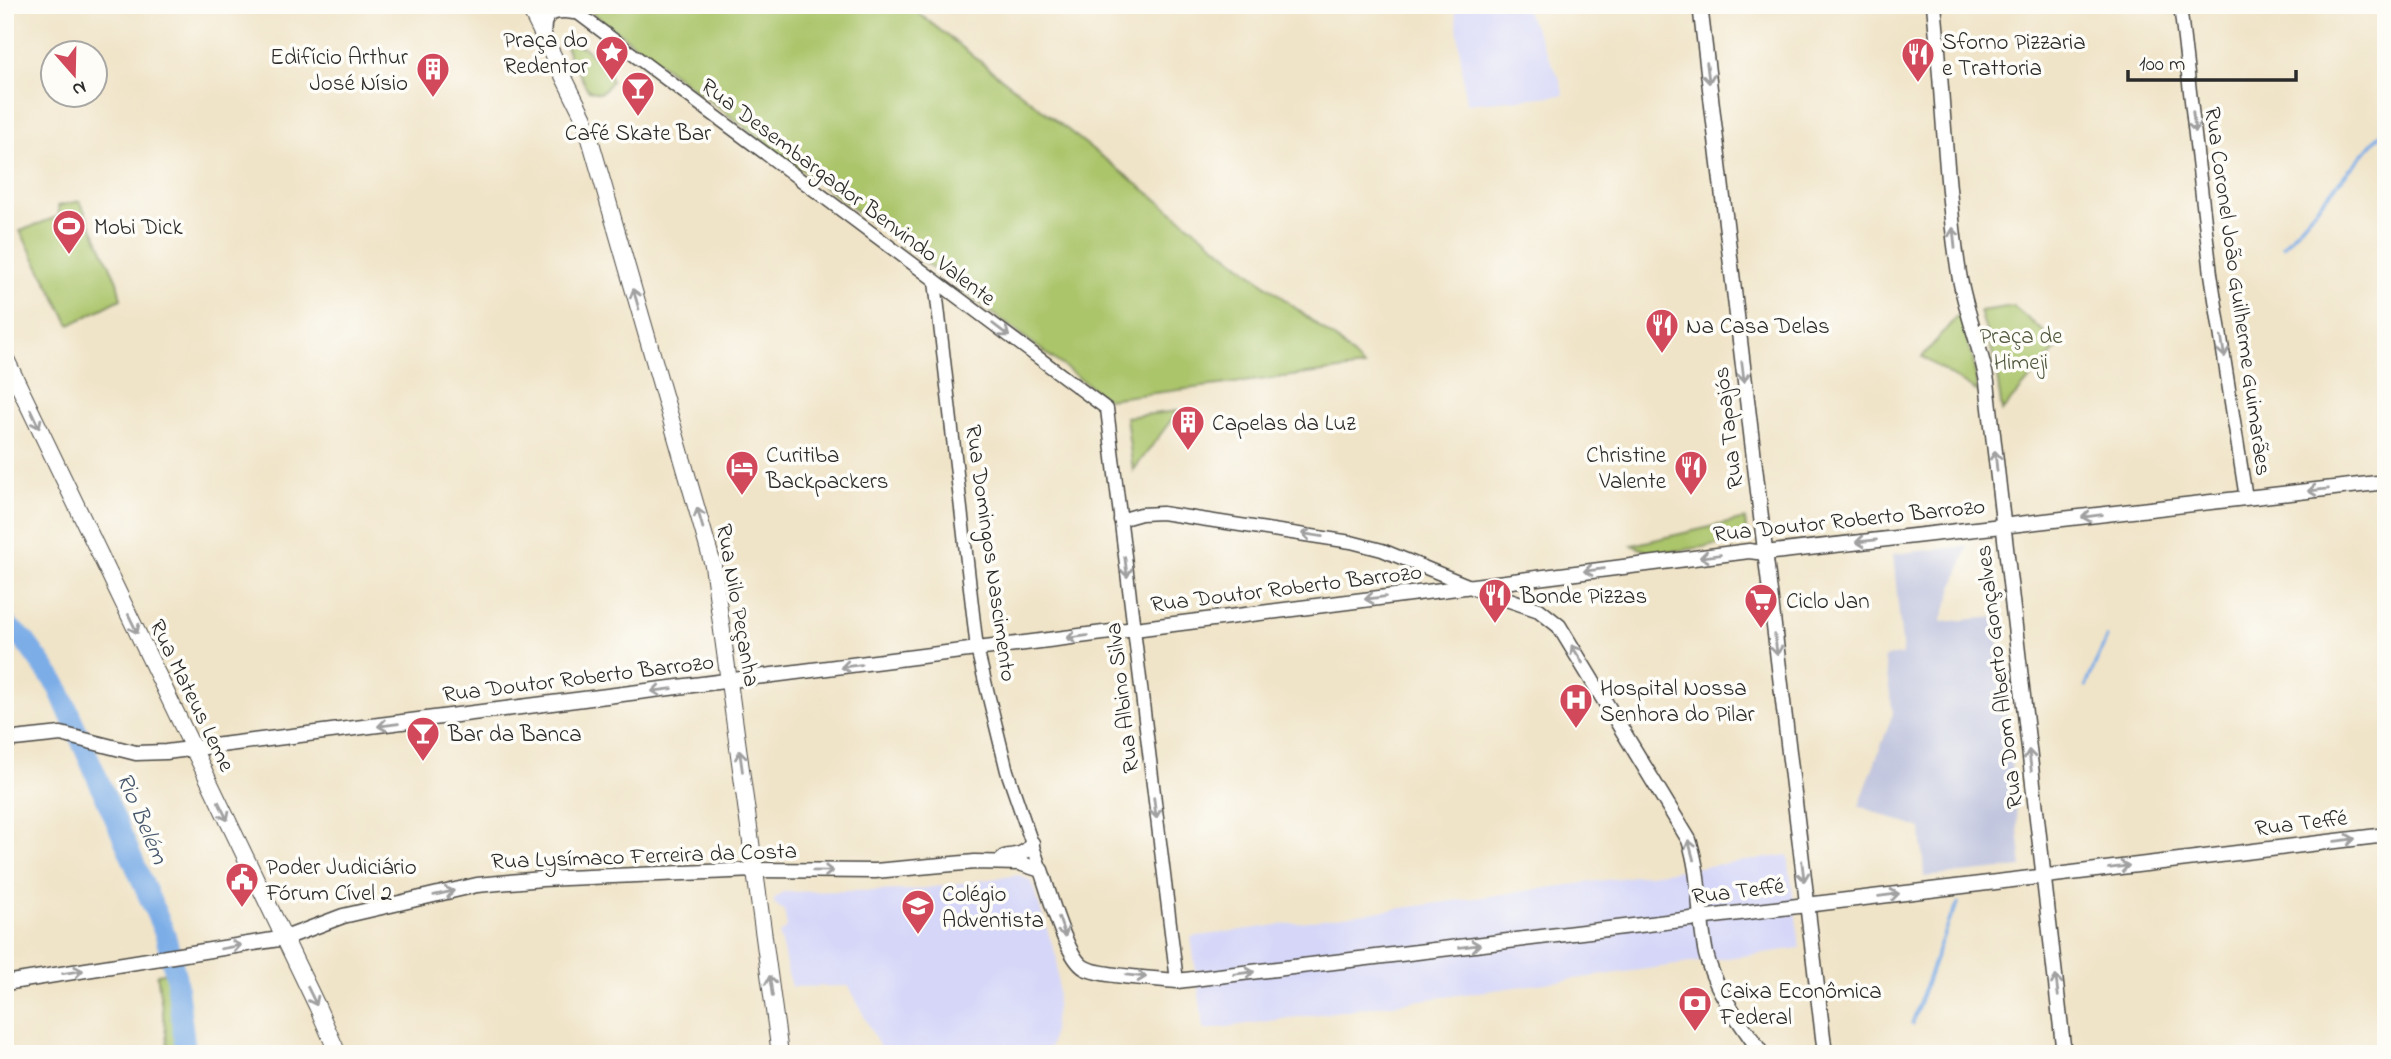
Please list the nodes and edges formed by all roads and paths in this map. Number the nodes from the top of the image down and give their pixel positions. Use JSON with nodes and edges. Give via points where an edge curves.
{"nodes":[{"id":1,"x":528,"y":5,"type":"edge"},
{"id":2,"x":1700,"y":5,"type":"edge"},
{"id":3,"x":1934,"y":5,"type":"edge"},
{"id":4,"x":2180,"y":5,"type":"edge"},
{"id":5,"x":570,"y":8,"type":"edge"},
{"id":6,"x":544,"y":35,"type":"junction"},
{"id":7,"x":935,"y":281,"type":"junction"},
{"id":8,"x":5,"y":357,"type":"edge"},
{"id":9,"x":1107,"y":410,"type":"joint"},
{"id":10,"x":2386,"y":482,"type":"edge"},
{"id":11,"x":2246,"y":498,"type":"junction"},
{"id":12,"x":1120,"y":520,"type":"junction"},
{"id":13,"x":2003,"y":526,"type":"junction"},
{"id":14,"x":1765,"y":553,"type":"junction"},
{"id":15,"x":1436,"y":572,"type":"junction"},
{"id":16,"x":1534,"y":578,"type":"junction"},
{"id":17,"x":1470,"y":586,"type":"junction"},
{"id":18,"x":1443,"y":590,"type":"junction"},
{"id":19,"x":1514,"y":601,"type":"junction"},
{"id":20,"x":1133,"y":629,"type":"junction"},
{"id":21,"x":978,"y":649,"type":"junction"},
{"id":22,"x":730,"y":681,"type":"junction"},
{"id":23,"x":5,"y":740,"type":"edge"},
{"id":24,"x":193,"y":749,"type":"junction"},
{"id":25,"x":2386,"y":835,"type":"edge"},
{"id":26,"x":1032,"y":844,"type":"junction"},
{"id":27,"x":975,"y":862,"type":"junction"},
{"id":28,"x":755,"y":870,"type":"junction"},
{"id":29,"x":1041,"y":870,"type":"junction"},
{"id":30,"x":2044,"y":876,"type":"junction"},
{"id":31,"x":1807,"y":905,"type":"junction"},
{"id":32,"x":1700,"y":918,"type":"junction"},
{"id":33,"x":285,"y":938,"type":"junction"},
{"id":34,"x":1096,"y":972,"type":"joint"},
{"id":35,"x":1177,"y":981,"type":"junction"},
{"id":36,"x":5,"y":982,"type":"edge"},
{"id":37,"x":338,"y":1054,"type":"edge"},
{"id":38,"x":780,"y":1054,"type":"edge"},
{"id":39,"x":1762,"y":1054,"type":"edge"},
{"id":40,"x":1825,"y":1054,"type":"edge"},
{"id":41,"x":2064,"y":1054,"type":"edge"}],
"edges":[{"from":1,"to":6,"type":"main road","name":"Rua Nilo Peçanha"},
{"from":2,"to":14,"type":"main road","name":"Rua Tapajós","one_way":true},
{"from":13,"to":3,"type":"main road","name":"Rua Dom Alberto Gonçalves","one_way":true,"via":[[1987,382],[1956,258]]},
{"from":4,"to":11,"type":"street","name":"Rua Coronel João Guilherme Guimarães","one_way":true,"via":[[2211,274]]},
{"from":5,"to":6,"type":"main road","via":[[546,17]]},
{"from":5,"to":7,"type":"street","name":"Rua Desembargador Benvindo Valente"},
{"from":22,"to":6,"type":"main road","name":"Rua Nilo Peçanha","one_way":true,"via":[[708,545],[579,104]]},
{"from":7,"to":9,"type":"street","name":"Rua Desembargador Benvindo Valente","one_way":true},
{"from":7,"to":21,"type":"street","name":"Rua Domingos Nascimento"},
{"from":8,"to":24,"type":"main road","name":"Rua Mateus Leme","one_way":true},
{"from":9,"to":12,"type":"street","name":"Rua Albino Silva"},
{"from":10,"to":11,"type":"main road","name":"Rua Doutor Roberto Barrozo","one_way":true},
{"from":11,"to":13,"type":"main road","name":"Rua Doutor Roberto Barrozo","one_way":true},
{"from":15,"to":12,"type":"street","one_way":true,"via":[[1375,548],[1335,539],[1162,513]]},
{"from":12,"to":20,"type":"street","name":"Rua Albino Silva","one_way":true},
{"from":13,"to":14,"type":"main road","name":"Rua Doutor Roberto Barrozo","one_way":true},
{"from":30,"to":13,"type":"main road","name":"Rua Dom Alberto Gonçalves","one_way":true},
{"from":14,"to":16,"type":"main road","name":"Rua Doutor Roberto Barrozo","one_way":true,"via":[[1749,551]]},
{"from":14,"to":31,"type":"main road","name":"Rua Tapajós","one_way":true},
{"from":15,"to":17,"type":"street"},
{"from":15,"to":18,"type":"street"},
{"from":16,"to":17,"type":"main road","name":"Rua Doutor Roberto Barrozo"},
{"from":16,"to":19,"type":"main road"},
{"from":17,"to":18,"type":"main road","name":"Rua Doutor Roberto Barrozo"},
{"from":17,"to":19,"type":"main road"},
{"from":18,"to":20,"type":"main road","name":"Rua Doutor Roberto Barrozo","one_way":true},
{"from":32,"to":19,"type":"main road","one_way":true,"via":[[1692,849],[1677,818],[1559,626],[1547,615]]},
{"from":20,"to":21,"type":"main road","name":"Rua Doutor Roberto Barrozo","one_way":true},
{"from":20,"to":35,"type":"street","name":"Rua Albino Silva","one_way":true},
{"from":21,"to":22,"type":"main road","name":"Rua Doutor Roberto Barrozo","one_way":true},
{"from":21,"to":26,"type":"street","name":"Rua Domingos Nascimento","via":[[1007,771]]},
{"from":22,"to":24,"type":"main road","name":"Rua Doutor Roberto Barrozo","one_way":true},
{"from":28,"to":22,"type":"main road","name":"Rua Nilo Peçanha","one_way":true},
{"from":23,"to":24,"type":"main road","name":"Rua Doutor Roberto Barrozo","via":[[69,735],[136,753]]},
{"from":24,"to":33,"type":"main road","name":"Rua Mateus Leme","one_way":true},
{"from":30,"to":25,"type":"main road","name":"Rua Teffé","one_way":true},
{"from":26,"to":27,"type":"main road","via":[[1022,854]]},
{"from":26,"to":29,"type":"street","name":"Rua Domingos Nascimento"},
{"from":28,"to":27,"type":"main road","name":"Rua Lysímaco Ferreira da Costa","one_way":true,"via":[[875,871]]},
{"from":27,"to":29,"type":"main road","name":"Rua Lysímaco Ferreira da Costa","via":[[1019,863]]},
{"from":33,"to":28,"type":"main road","name":"Rua Lysímaco Ferreira da Costa","one_way":true,"via":[[343,916],[477,885]]},
{"from":38,"to":28,"type":"main road","name":"Rua Nilo Peçanha","one_way":true},
{"from":29,"to":34,"type":"main road","name":"Rua Domingos Nascimento","one_way":true,"via":[[1073,958]]},
{"from":31,"to":30,"type":"main road","name":"Rua Teffé","one_way":true},
{"from":41,"to":30,"type":"main road","name":"Rua Dom Alberto Gonçalves","one_way":true},
{"from":31,"to":32,"type":"main road","name":"Rua Teffé"},
{"from":31,"to":40,"type":"main road","name":"Rua Tapajós"},
{"from":35,"to":32,"type":"main road","name":"Rua Teffé","one_way":true},
{"from":32,"to":39,"type":"main road","via":[[1711,971]]},
{"from":36,"to":33,"type":"main road","name":"Rua Lysímaco Ferreira da Costa","one_way":true},
{"from":33,"to":37,"type":"main road","name":"Rua Mateus Leme","one_way":true},
{"from":34,"to":35,"type":"main road","name":"Rua Teffé","one_way":true}]}
